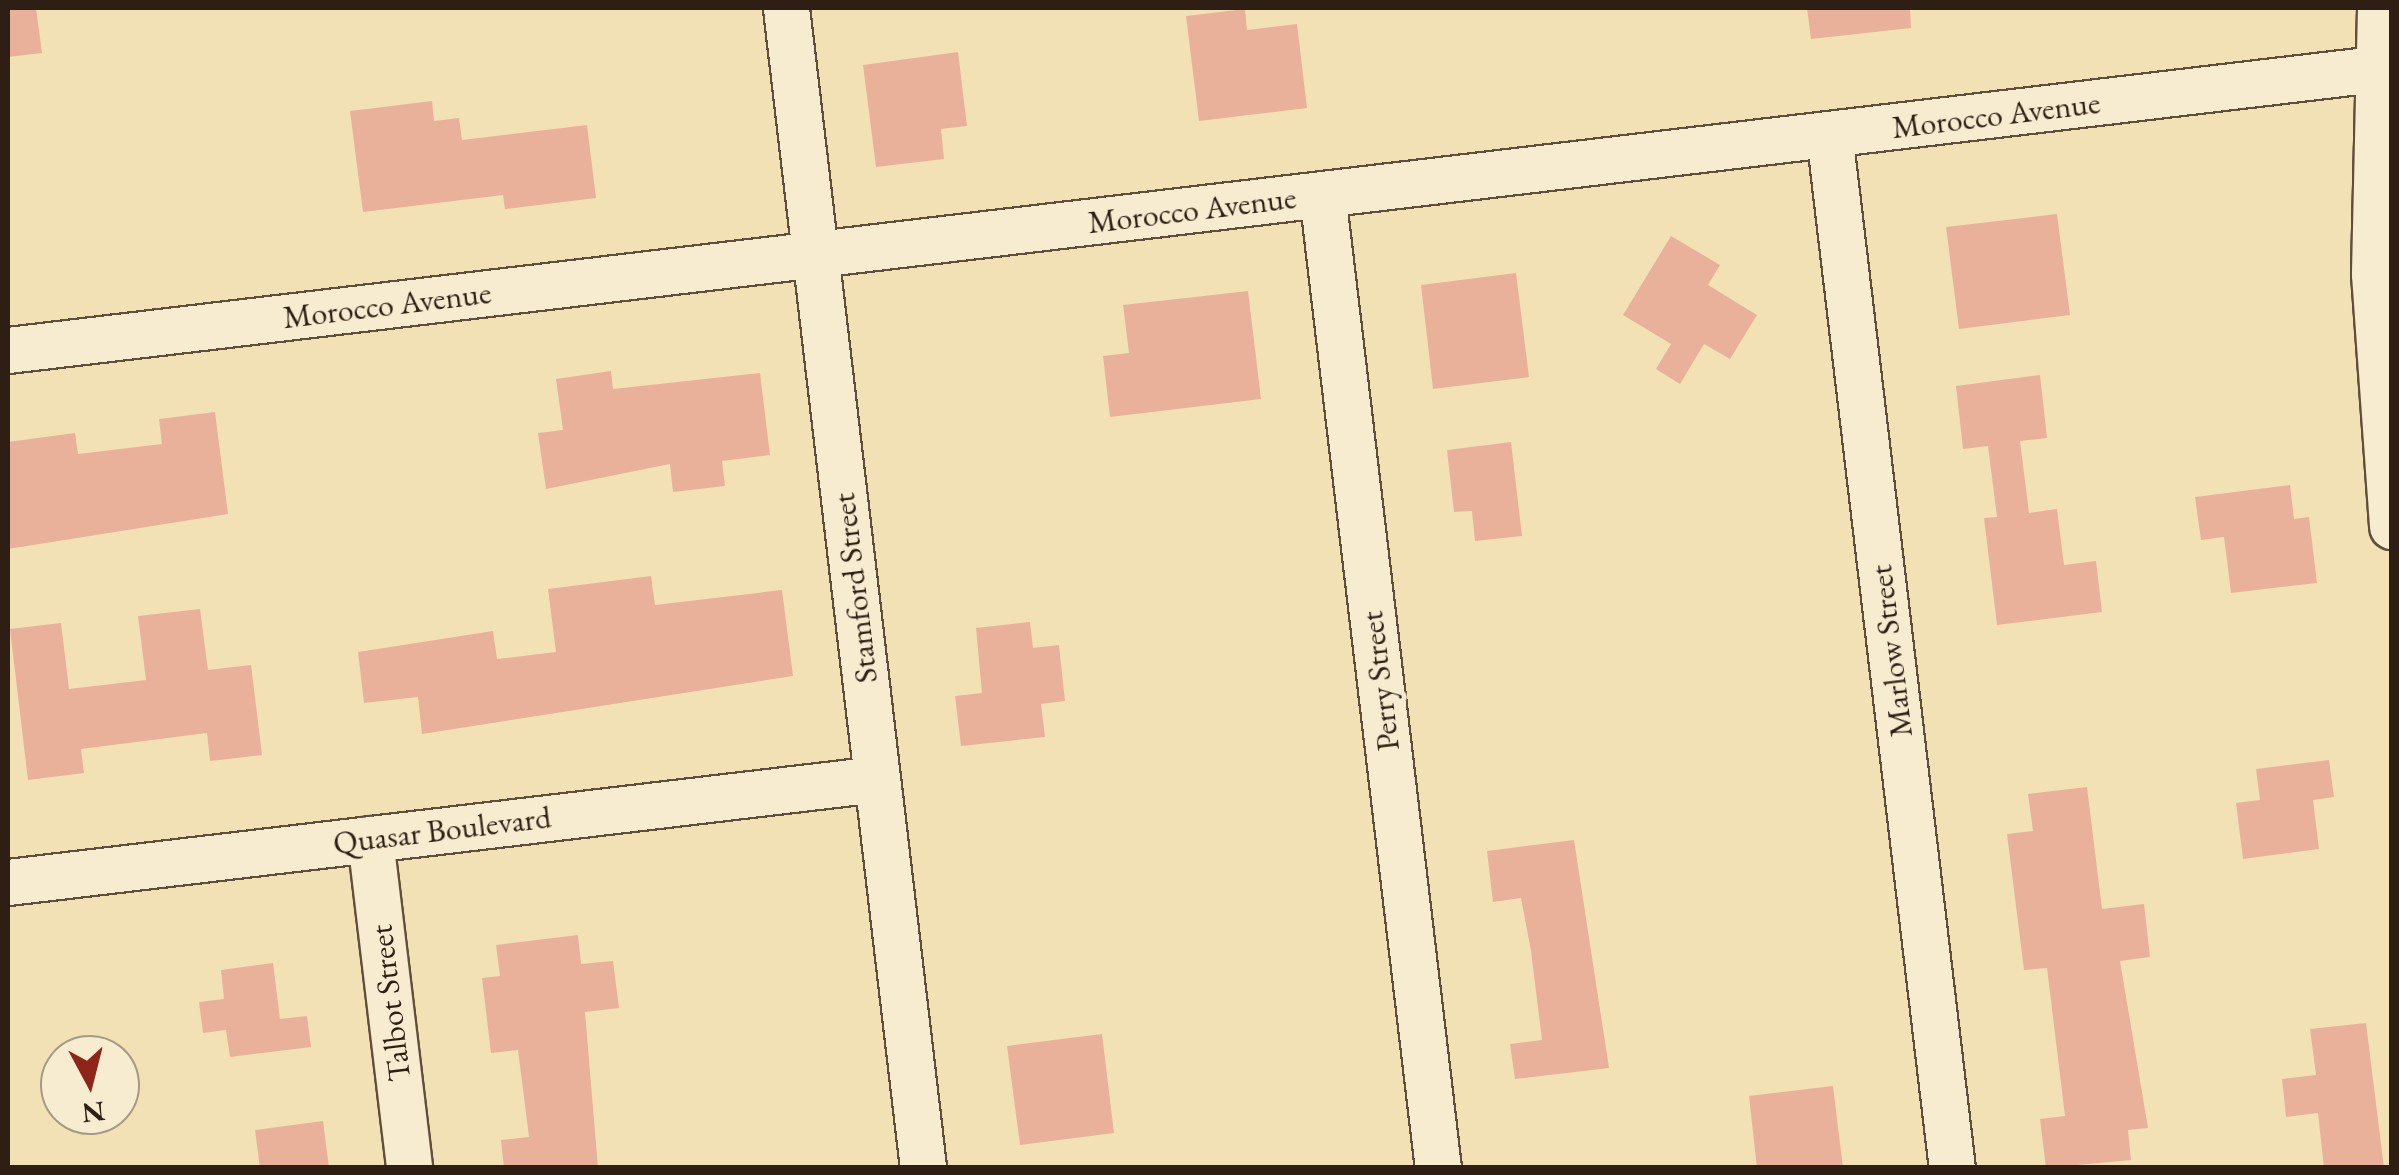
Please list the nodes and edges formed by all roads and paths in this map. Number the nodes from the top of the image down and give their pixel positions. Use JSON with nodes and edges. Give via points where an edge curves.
{"nodes":[{"id":1,"x":786,"y":8,"type":"edge"},
{"id":2,"x":2380,"y":8,"type":"edge"},
{"id":3,"x":2376,"y":69,"type":"junction"},
{"id":4,"x":1829,"y":134,"type":"junction"},
{"id":5,"x":1322,"y":194,"type":"junction"},
{"id":6,"x":815,"y":255,"type":"junction"},
{"id":7,"x":8,"y":350,"type":"edge"},
{"id":8,"x":2392,"y":526,"type":"edge"},
{"id":9,"x":878,"y":779,"type":"junction"},
{"id":10,"x":370,"y":839,"type":"junction"},
{"id":11,"x":8,"y":882,"type":"edge"},
{"id":12,"x":409,"y":1168,"type":"edge"},
{"id":13,"x":924,"y":1168,"type":"edge"},
{"id":14,"x":1438,"y":1168,"type":"edge"},
{"id":15,"x":1952,"y":1168,"type":"edge"}],
"edges":[{"from":1,"to":6,"type":"street","name":"Stamford Street"},
{"from":2,"to":3,"type":"street"},
{"from":3,"to":4,"type":"street","name":"Morocco Avenue"},
{"from":3,"to":8,"type":"street","via":[[2374,291]]},
{"from":4,"to":5,"type":"street","name":"Morocco Avenue"},
{"from":4,"to":15,"type":"street","name":"Marlow Street"},
{"from":5,"to":6,"type":"street","name":"Morocco Avenue"},
{"from":5,"to":14,"type":"street","name":"Perry Street"},
{"from":6,"to":7,"type":"street","name":"Morocco Avenue"},
{"from":6,"to":9,"type":"street","name":"Stamford Street"},
{"from":9,"to":10,"type":"street","name":"Quasar Boulevard"},
{"from":9,"to":13,"type":"street","name":"Stamford Street"},
{"from":10,"to":11,"type":"street","name":"Quasar Boulevard"},
{"from":10,"to":12,"type":"street","name":"Talbot Street"}]}
